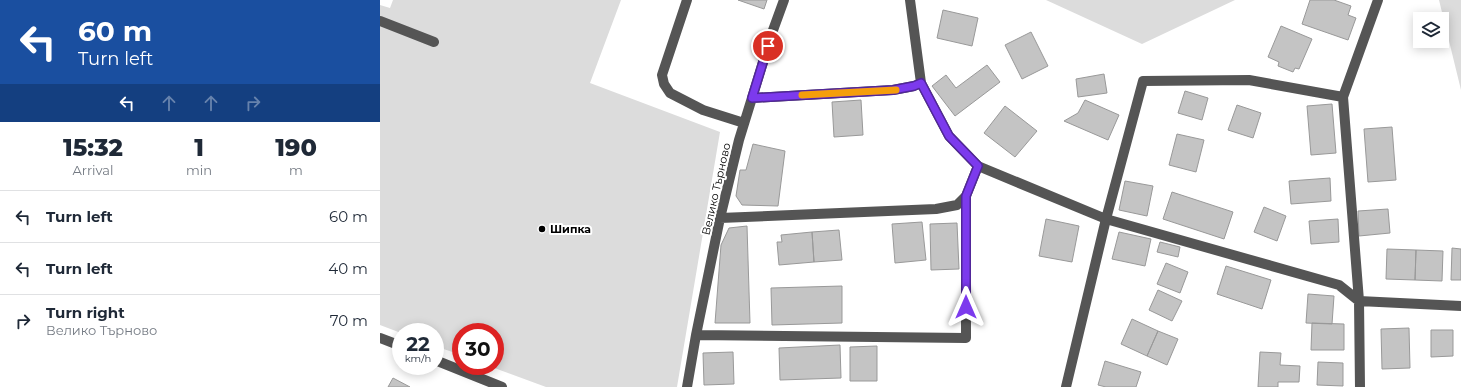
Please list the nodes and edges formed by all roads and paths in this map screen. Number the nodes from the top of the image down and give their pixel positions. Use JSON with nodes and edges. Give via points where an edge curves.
{"nodes":[{"id":1,"x":687,"y":0,"type":"edge"},
{"id":2,"x":784,"y":0,"type":"edge"},
{"id":3,"x":910,"y":0,"type":"edge"},
{"id":4,"x":1378,"y":0,"type":"edge"},
{"id":5,"x":380,"y":21,"type":"edge"},
{"id":6,"x":434,"y":42,"type":"dead end"},
{"id":7,"x":921,"y":83,"type":"junction"},
{"id":8,"x":1343,"y":97,"type":"junction"},
{"id":9,"x":752,"y":98,"type":"junction"},
{"id":10,"x":744,"y":123,"type":"junction"},
{"id":11,"x":978,"y":166,"type":"junction"},
{"id":12,"x":966,"y":196,"type":"junction"},
{"id":13,"x":720,"y":218,"type":"junction"},
{"id":14,"x":1106,"y":219,"type":"junction"},
{"id":15,"x":1359,"y":301,"type":"junction"},
{"id":16,"x":1461,"y":306,"type":"edge"},
{"id":17,"x":696,"y":335,"type":"junction"},
{"id":18,"x":380,"y":338,"type":"edge"},
{"id":19,"x":392,"y":343,"type":"edge"},
{"id":20,"x":444,"y":364,"type":"edge"},
{"id":21,"x":502,"y":387,"type":"edge"},
{"id":22,"x":687,"y":387,"type":"edge"},
{"id":23,"x":1066,"y":387,"type":"edge"},
{"id":24,"x":1360,"y":387,"type":"edge"}],
"edges":[{"from":1,"to":10,"type":"street","via":[[662,75],[664,84],[670,93],[703,110]]},
{"from":2,"to":9,"type":"street","name":"Велико Търново"},
{"from":3,"to":7,"type":"street"},
{"from":4,"to":8,"type":"street"},
{"from":5,"to":6,"type":"street"},
{"from":7,"to":9,"type":"street","via":[[893,90]]},
{"from":7,"to":11,"type":"street","via":[[949,136]]},
{"from":8,"to":14,"type":"street","via":[[1249,80],[1143,81]]},
{"from":8,"to":15,"type":"street"},
{"from":9,"to":10,"type":"street","name":"Велико Търново"},
{"from":10,"to":13,"type":"street","name":"Велико Търново"},
{"from":11,"to":12,"type":"street"},
{"from":11,"to":14,"type":"street"},
{"from":12,"to":13,"type":"street","via":[[957,205],[936,209]]},
{"from":12,"to":17,"type":"street","via":[[966,338]]},
{"from":13,"to":17,"type":"street","name":"Велико Търново"},
{"from":14,"to":15,"type":"street","via":[[1339,285]]},
{"from":14,"to":23,"type":"street"},
{"from":15,"to":16,"type":"street"},
{"from":15,"to":24,"type":"street"},
{"from":17,"to":22,"type":"street","name":"Велико Търново"},
{"from":18,"to":19,"type":"street"},
{"from":20,"to":21,"type":"street"}]}
